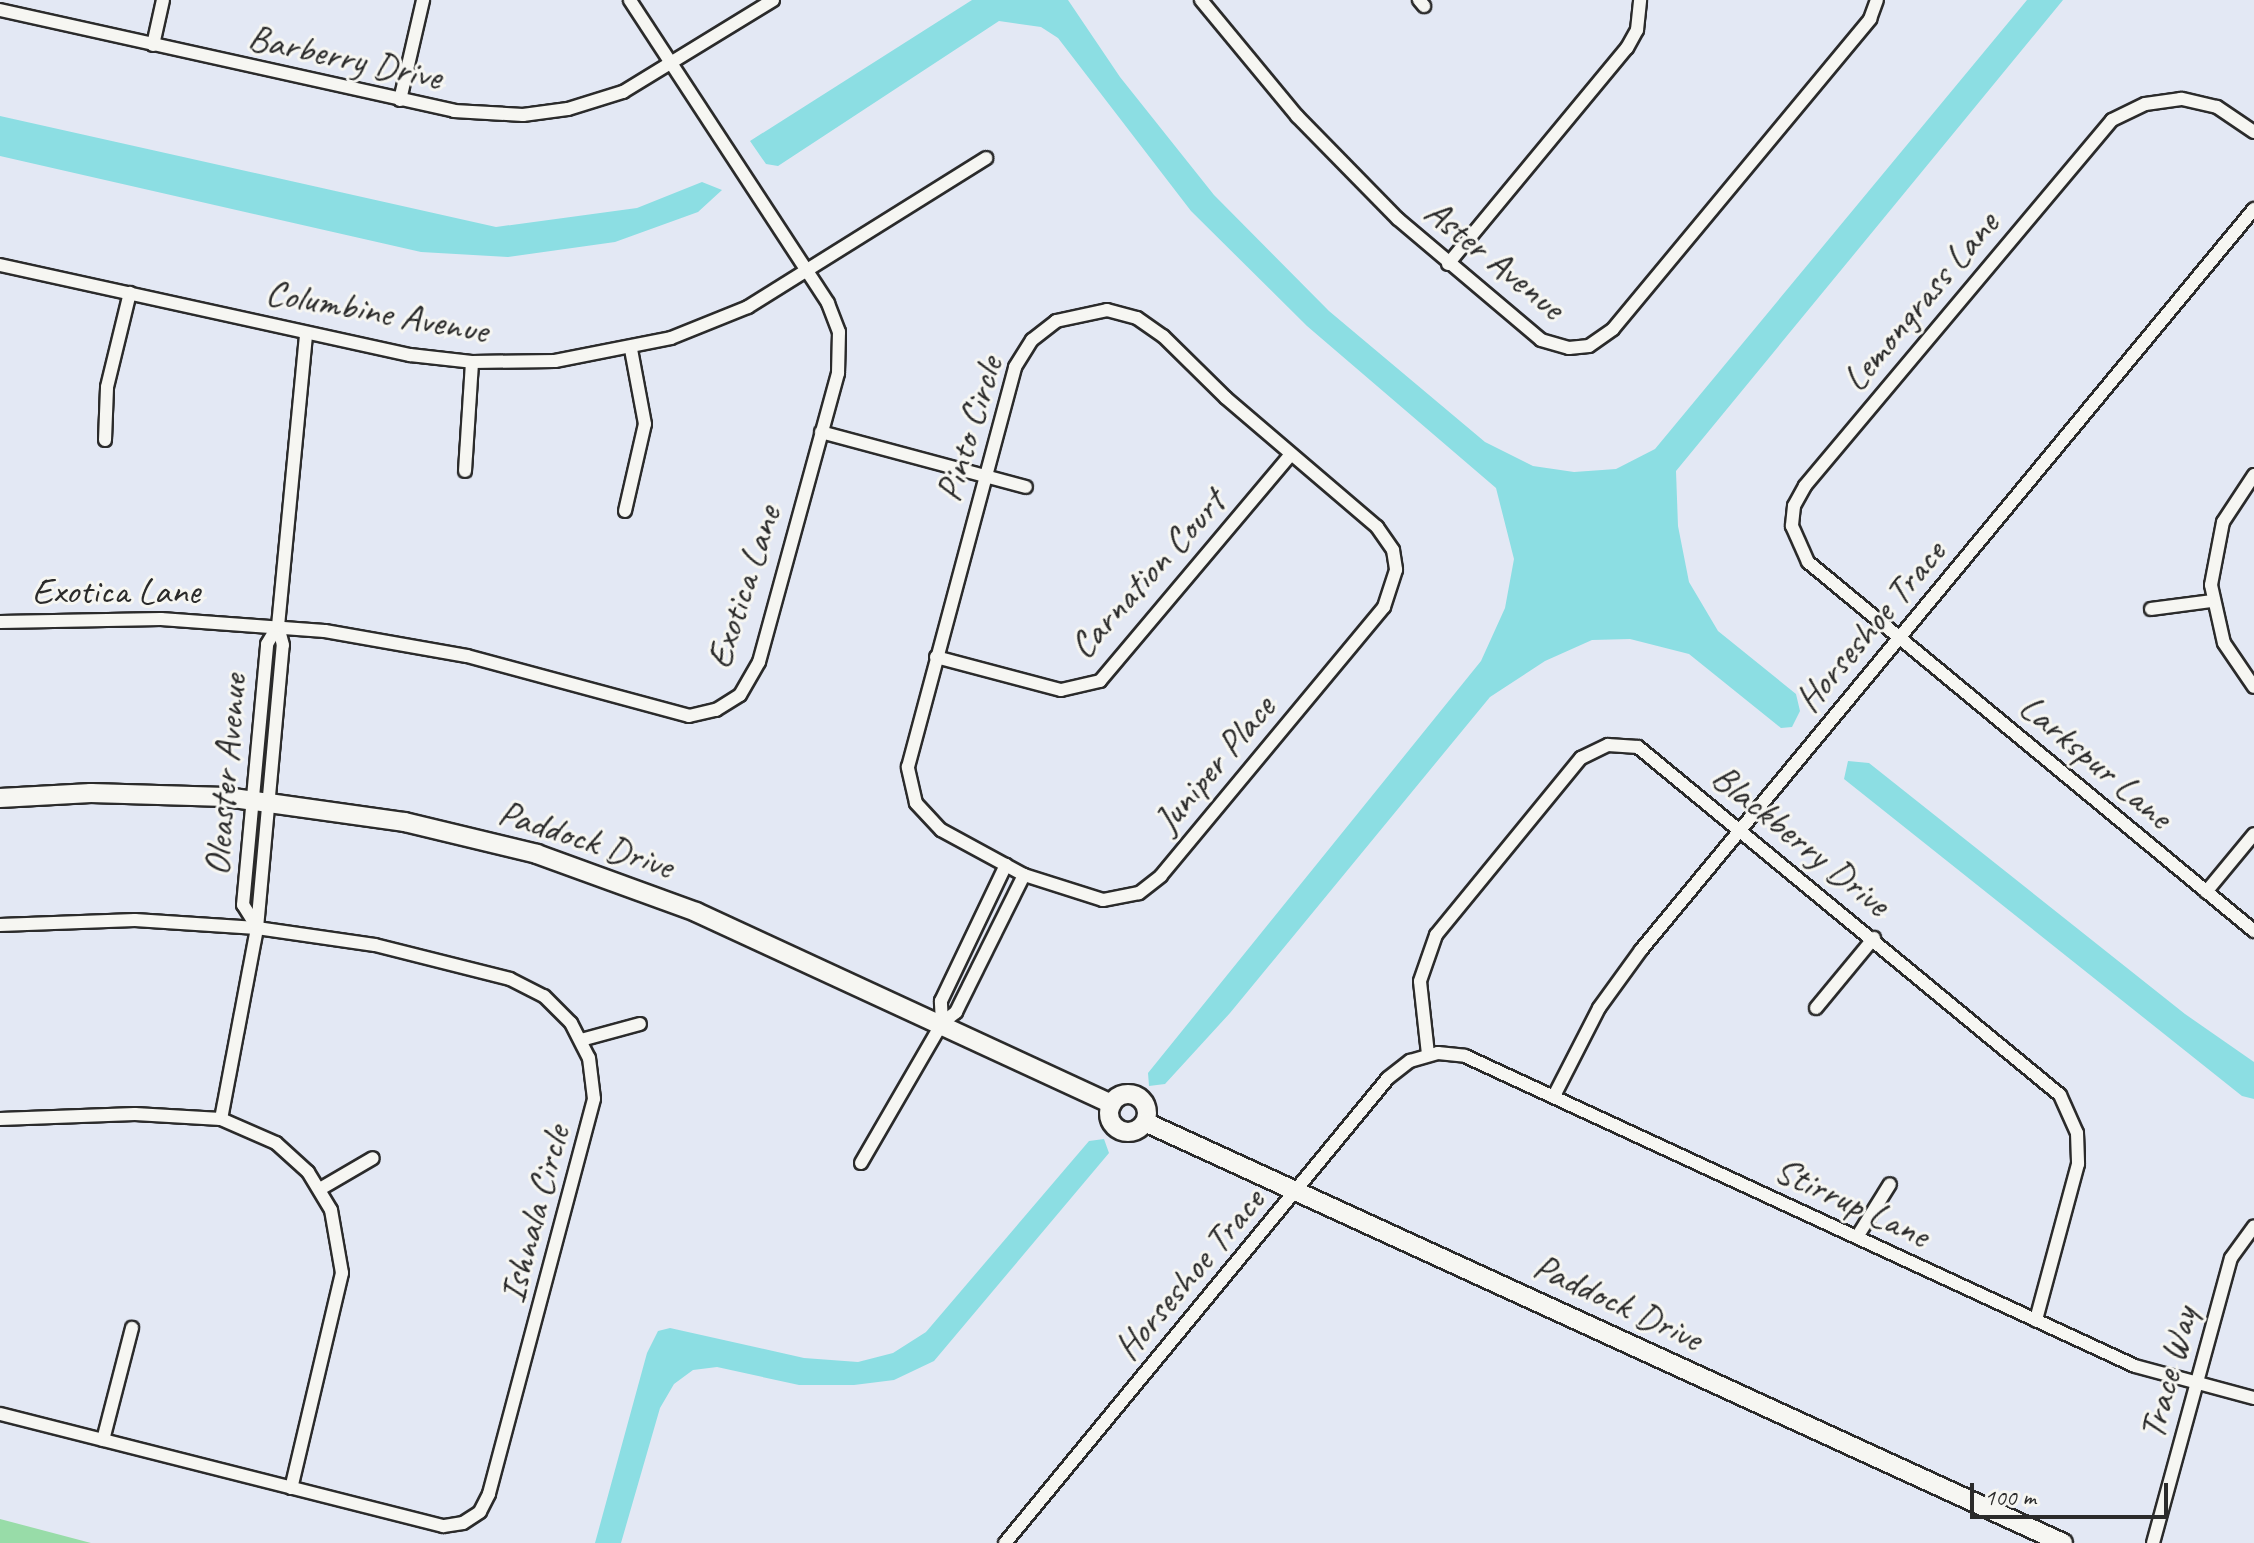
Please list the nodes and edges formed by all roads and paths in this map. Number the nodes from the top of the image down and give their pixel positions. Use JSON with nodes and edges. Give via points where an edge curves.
{"nodes":[{"id":1,"x":163,"y":0,"type":"edge"},
{"id":2,"x":423,"y":0,"type":"edge"},
{"id":3,"x":630,"y":0,"type":"edge"},
{"id":4,"x":773,"y":0,"type":"edge"},
{"id":5,"x":1201,"y":0,"type":"edge"},
{"id":6,"x":1640,"y":0,"type":"edge"},
{"id":7,"x":1877,"y":0,"type":"edge"},
{"id":8,"x":0,"y":10,"type":"edge"},
{"id":9,"x":153,"y":45,"type":"junction"},
{"id":10,"x":672,"y":66,"type":"junction"},
{"id":11,"x":400,"y":100,"type":"junction"},
{"id":12,"x":2254,"y":132,"type":"edge"},
{"id":13,"x":986,"y":158,"type":"dead end"},
{"id":14,"x":2254,"y":209,"type":"edge"},
{"id":15,"x":1448,"y":264,"type":"junction"},
{"id":16,"x":0,"y":265,"type":"edge"},
{"id":17,"x":808,"y":273,"type":"junction"},
{"id":18,"x":130,"y":293,"type":"junction"},
{"id":19,"x":306,"y":333,"type":"junction"},
{"id":20,"x":631,"y":349,"type":"junction"},
{"id":21,"x":472,"y":362,"type":"junction"},
{"id":22,"x":821,"y":432,"type":"junction"},
{"id":23,"x":105,"y":440,"type":"dead end"},
{"id":24,"x":1290,"y":455,"type":"junction"},
{"id":25,"x":465,"y":471,"type":"dead end"},
{"id":26,"x":2254,"y":475,"type":"edge"},
{"id":27,"x":985,"y":476,"type":"junction"},
{"id":28,"x":1026,"y":487,"type":"dead end"},
{"id":29,"x":625,"y":511,"type":"dead end"},
{"id":30,"x":1396,"y":570,"type":"joint"},
{"id":31,"x":2212,"y":601,"type":"junction"},
{"id":32,"x":2151,"y":609,"type":"dead end"},
{"id":33,"x":0,"y":622,"type":"edge"},
{"id":34,"x":278,"y":626,"type":"junction"},
{"id":35,"x":1899,"y":638,"type":"junction"},
{"id":36,"x":936,"y":657,"type":"junction"},
{"id":37,"x":2254,"y":687,"type":"edge"},
{"id":38,"x":0,"y":798,"type":"edge"},
{"id":39,"x":260,"y":801,"type":"junction"},
{"id":40,"x":1741,"y":829,"type":"junction"},
{"id":41,"x":2254,"y":834,"type":"edge"},
{"id":42,"x":1006,"y":865,"type":"junction"},
{"id":43,"x":1024,"y":875,"type":"junction"},
{"id":44,"x":2206,"y":892,"type":"junction"},
{"id":45,"x":0,"y":925,"type":"edge"},
{"id":46,"x":257,"y":928,"type":"junction"},
{"id":47,"x":2254,"y":931,"type":"edge"},
{"id":48,"x":1874,"y":938,"type":"junction"},
{"id":49,"x":1816,"y":1008,"type":"dead end"},
{"id":50,"x":942,"y":1023,"type":"junction"},
{"id":51,"x":640,"y":1024,"type":"dead end"},
{"id":52,"x":581,"y":1040,"type":"junction"},
{"id":53,"x":1428,"y":1054,"type":"junction"},
{"id":54,"x":1554,"y":1096,"type":"junction"},
{"id":55,"x":1112,"y":1104,"type":"junction"},
{"id":56,"x":0,"y":1119,"type":"edge"},
{"id":57,"x":221,"y":1119,"type":"junction"},
{"id":58,"x":1145,"y":1122,"type":"junction"},
{"id":59,"x":373,"y":1158,"type":"dead end"},
{"id":60,"x":861,"y":1163,"type":"dead end"},
{"id":61,"x":1890,"y":1184,"type":"dead end"},
{"id":62,"x":320,"y":1189,"type":"junction"},
{"id":63,"x":1297,"y":1190,"type":"junction"},
{"id":64,"x":2254,"y":1226,"type":"edge"},
{"id":65,"x":1857,"y":1237,"type":"junction"},
{"id":66,"x":2036,"y":1320,"type":"junction"},
{"id":67,"x":132,"y":1328,"type":"dead end"},
{"id":68,"x":2195,"y":1386,"type":"junction"},
{"id":69,"x":2254,"y":1398,"type":"edge"},
{"id":70,"x":0,"y":1414,"type":"edge"},
{"id":71,"x":103,"y":1440,"type":"junction"},
{"id":72,"x":291,"y":1488,"type":"junction"},
{"id":73,"x":1005,"y":1543,"type":"edge"},
{"id":74,"x":2063,"y":1543,"type":"edge"},
{"id":75,"x":2153,"y":1543,"type":"edge"}],
"edges":[{"from":1,"to":9,"type":"street"},
{"from":2,"to":11,"type":"street"},
{"from":3,"to":10,"type":"street","name":"Exotica Lane"},
{"from":4,"to":10,"type":"street","name":"Barberry Drive"},
{"from":5,"to":15,"type":"street","name":"Aster Avenue","via":[[1306,127]]},
{"from":6,"to":15,"type":"street","via":[[1640,20],[1627,48]]},
{"from":7,"to":15,"type":"street","name":"Aster Avenue","via":[[1870,19],[1598,341],[1579,348],[1549,345]]},
{"from":8,"to":9,"type":"street","name":"Barberry Drive"},
{"from":9,"to":11,"type":"street","name":"Barberry Drive"},
{"from":10,"to":11,"type":"street","name":"Barberry Drive","via":[[623,92],[546,113],[488,115]]},
{"from":10,"to":17,"type":"street","name":"Exotica Lane"},
{"from":12,"to":35,"type":"street","name":"Lemongrass Lane","via":[[2217,107],[2181,99],[2145,104],[2112,120],[1805,486],[1793,516],[1802,554]]},
{"from":13,"to":17,"type":"street","name":"Columbine Avenue"},
{"from":14,"to":35,"type":"street","name":"Horseshoe Trace"},
{"from":16,"to":18,"type":"street","name":"Columbine Avenue"},
{"from":17,"to":20,"type":"street","name":"Columbine Avenue","via":[[710,324]]},
{"from":17,"to":22,"type":"street","name":"Exotica Lane","via":[[832,312],[840,342]]},
{"from":18,"to":19,"type":"street","name":"Columbine Avenue"},
{"from":18,"to":23,"type":"street","via":[[107,387]]},
{"from":19,"to":21,"type":"street","name":"Columbine Avenue"},
{"from":19,"to":34,"type":"street","name":"Oleaster Avenue"},
{"from":20,"to":21,"type":"street","name":"Columbine Avenue","via":[[555,361]]},
{"from":20,"to":29,"type":"street","via":[[645,424]]},
{"from":21,"to":25,"type":"street"},
{"from":22,"to":27,"type":"street"},
{"from":22,"to":34,"type":"street","name":"Exotica Lane","via":[[755,672],[740,695],[716,710],[670,713],[467,656]]},
{"from":24,"to":27,"type":"street","name":"Pinto Circle","via":[[1146,323],[1096,310],[1056,321],[1025,348]]},
{"from":24,"to":30,"type":"street","name":"Pinto Circle","via":[[1384,535]]},
{"from":24,"to":36,"type":"street","name":"Carnation Court","via":[[1100,681],[1061,690]]},
{"from":26,"to":31,"type":"street","via":[[2227,512],[2216,542]]},
{"from":27,"to":28,"type":"street"},
{"from":27,"to":36,"type":"street","name":"Pinto Circle"},
{"from":30,"to":43,"type":"street","name":"Juniper Place","via":[[1384,607],[1154,882],[1121,899],[1103,900]]},
{"from":31,"to":32,"type":"street"},
{"from":31,"to":37,"type":"street","via":[[2224,643]]},
{"from":33,"to":34,"type":"street","name":"Exotica Lane","via":[[161,619]]},
{"from":34,"to":39,"type":"street","name":"Oleaster Avenue","via":[[283,645]]},
{"from":35,"to":40,"type":"street","name":"Horseshoe Trace"},
{"from":35,"to":44,"type":"street","name":"Larkspur Lane"},
{"from":36,"to":42,"type":"street","name":"Pinto Circle","via":[[909,758],[912,795],[941,830]]},
{"from":38,"to":39,"type":"street","name":"Paddock Drive","via":[[159,794]]},
{"from":39,"to":46,"type":"street","name":"Oleaster Avenue"},
{"from":39,"to":50,"type":"street","name":"Paddock Drive","via":[[405,822],[601,875]]},
{"from":40,"to":48,"type":"street","name":"Blackberry Drive"},
{"from":40,"to":53,"type":"street","name":"Blackberry Drive","via":[[1638,747],[1608,745],[1581,758],[1436,935],[1419,991]]},
{"from":40,"to":54,"type":"street","name":"Horseshoe Trace","via":[[1622,974]]},
{"from":41,"to":44,"type":"street"},
{"from":42,"to":43,"type":"street","name":"Pinto Circle"},
{"from":42,"to":50,"type":"street","via":[[941,1001]]},
{"from":43,"to":50,"type":"street","via":[[956,1012]]},
{"from":44,"to":47,"type":"street","name":"Larkspur Lane"},
{"from":45,"to":46,"type":"street","name":"Ishnala Circle","via":[[135,920]]},
{"from":46,"to":52,"type":"street","name":"Ishnala Circle","via":[[375,945],[510,979],[559,1008]]},
{"from":46,"to":57,"type":"street","name":"Oleaster Avenue"},
{"from":48,"to":49,"type":"street"},
{"from":48,"to":66,"type":"street","name":"Blackberry Drive","via":[[2048,1082],[2071,1113],[2078,1164]]},
{"from":50,"to":55,"type":"street","name":"Paddock Drive"},
{"from":50,"to":60,"type":"street"},
{"from":51,"to":52,"type":"street"},
{"from":52,"to":72,"type":"street","name":"Ishnala Circle","via":[[593,1077],[591,1118],[486,1503],[463,1523],[443,1526]]},
{"from":53,"to":54,"type":"street","name":"Stirrup Lane","via":[[1465,1056]]},
{"from":53,"to":63,"type":"street","name":"Horseshoe Trace","via":[[1395,1071]]},
{"from":54,"to":65,"type":"street","name":"Stirrup Lane"},
{"from":55,"to":58,"type":"street","via":[[1121,1095],[1134,1095],[1144,1103]]},
{"from":55,"to":58,"type":"street","via":[[1111,1121],[1119,1130],[1137,1130]]},
{"from":56,"to":57,"type":"street","via":[[135,1114]]},
{"from":57,"to":62,"type":"street","via":[[276,1143]]},
{"from":58,"to":63,"type":"street","name":"Paddock Drive"},
{"from":59,"to":62,"type":"street"},
{"from":61,"to":65,"type":"street"},
{"from":62,"to":72,"type":"street","via":[[337,1230],[342,1273]]},
{"from":63,"to":73,"type":"street","name":"Horseshoe Trace"},
{"from":63,"to":74,"type":"street","name":"Paddock Drive"},
{"from":64,"to":68,"type":"street","name":"Trace Way","via":[[2231,1258]]},
{"from":65,"to":66,"type":"street","name":"Stirrup Lane"},
{"from":66,"to":68,"type":"street","name":"Stirrup Lane","via":[[2135,1366]]},
{"from":67,"to":71,"type":"street"},
{"from":68,"to":69,"type":"street","name":"Stirrup Lane"},
{"from":68,"to":75,"type":"street","name":"Trace Way"},
{"from":70,"to":71,"type":"street","name":"Ishnala Circle"},
{"from":71,"to":72,"type":"street","name":"Ishnala Circle"}]}
